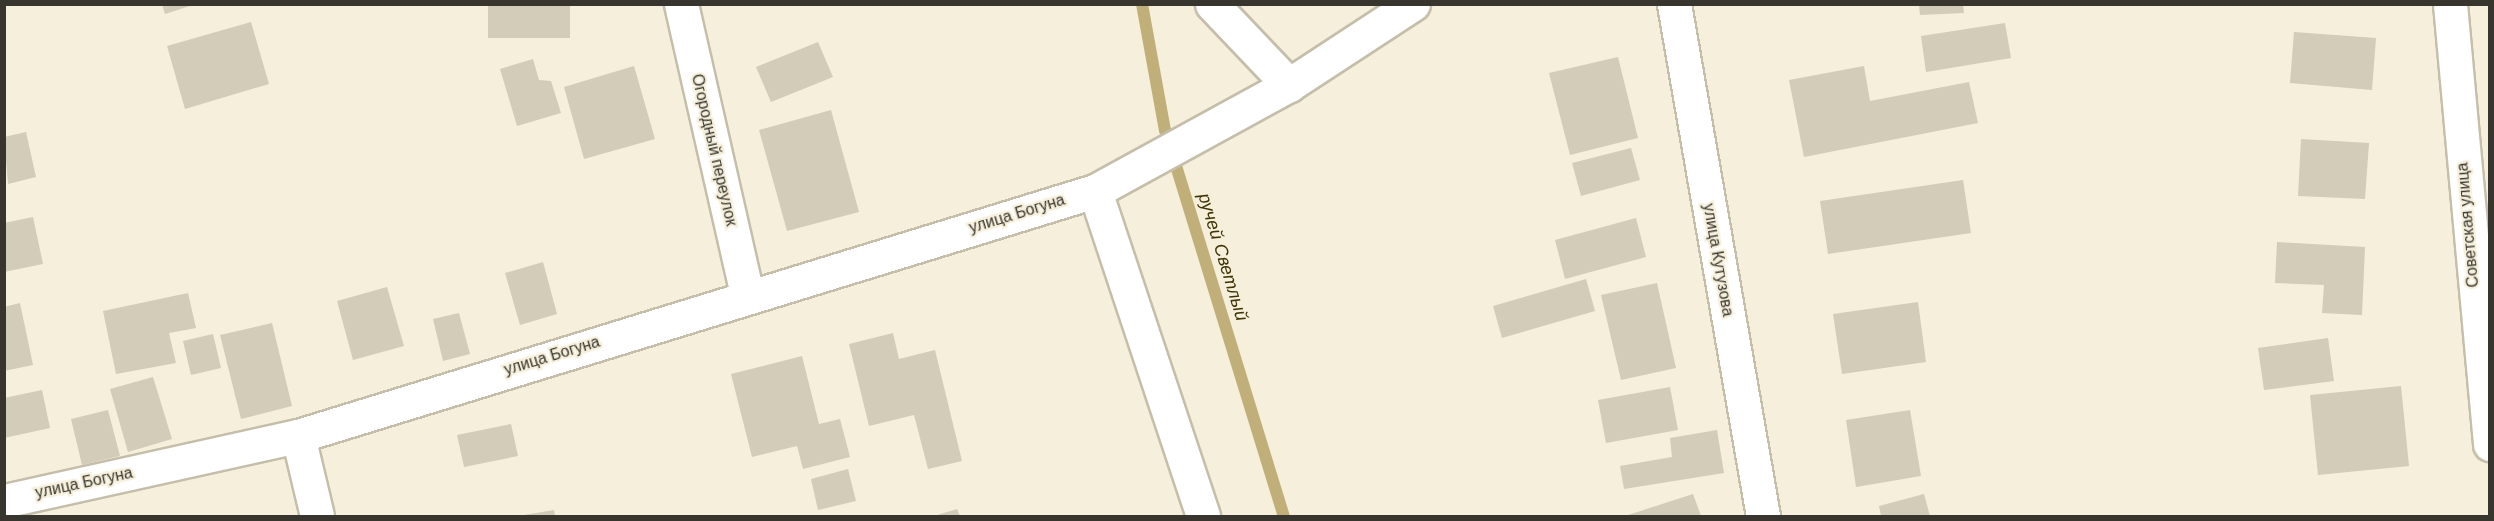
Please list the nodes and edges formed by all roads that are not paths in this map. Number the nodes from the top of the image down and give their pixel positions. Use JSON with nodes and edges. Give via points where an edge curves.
{"nodes":[{"id":1,"x":681,"y":4,"type":"edge"},
{"id":2,"x":1212,"y":4,"type":"edge"},
{"id":3,"x":1413,"y":4,"type":"edge"},
{"id":4,"x":1674,"y":4,"type":"edge"},
{"id":5,"x":2450,"y":4,"type":"edge"},
{"id":6,"x":1289,"y":85,"type":"junction"},
{"id":7,"x":1095,"y":191,"type":"junction"},
{"id":8,"x":747,"y":295,"type":"junction"},
{"id":9,"x":298,"y":436,"type":"junction"},
{"id":10,"x":2490,"y":444,"type":"edge"},
{"id":11,"x":4,"y":501,"type":"edge"},
{"id":12,"x":317,"y":516,"type":"edge"},
{"id":13,"x":1203,"y":516,"type":"edge"},
{"id":14,"x":1763,"y":516,"type":"edge"}],
"edges":[{"from":1,"to":8,"type":"street","name":"Огородный переулок"},
{"from":2,"to":6,"type":"street"},
{"from":3,"to":6,"type":"street","name":"улица Богуна"},
{"from":4,"to":14,"type":"street","name":"улица Кутузова"},
{"from":5,"to":10,"type":"street","name":"Советская улица"},
{"from":6,"to":7,"type":"street","name":"улица Богуна"},
{"from":7,"to":8,"type":"street","name":"улица Богуна"},
{"from":7,"to":13,"type":"street"},
{"from":8,"to":9,"type":"street","name":"улица Богуна"},
{"from":9,"to":11,"type":"street","name":"улица Богуна"},
{"from":9,"to":12,"type":"street"}]}
